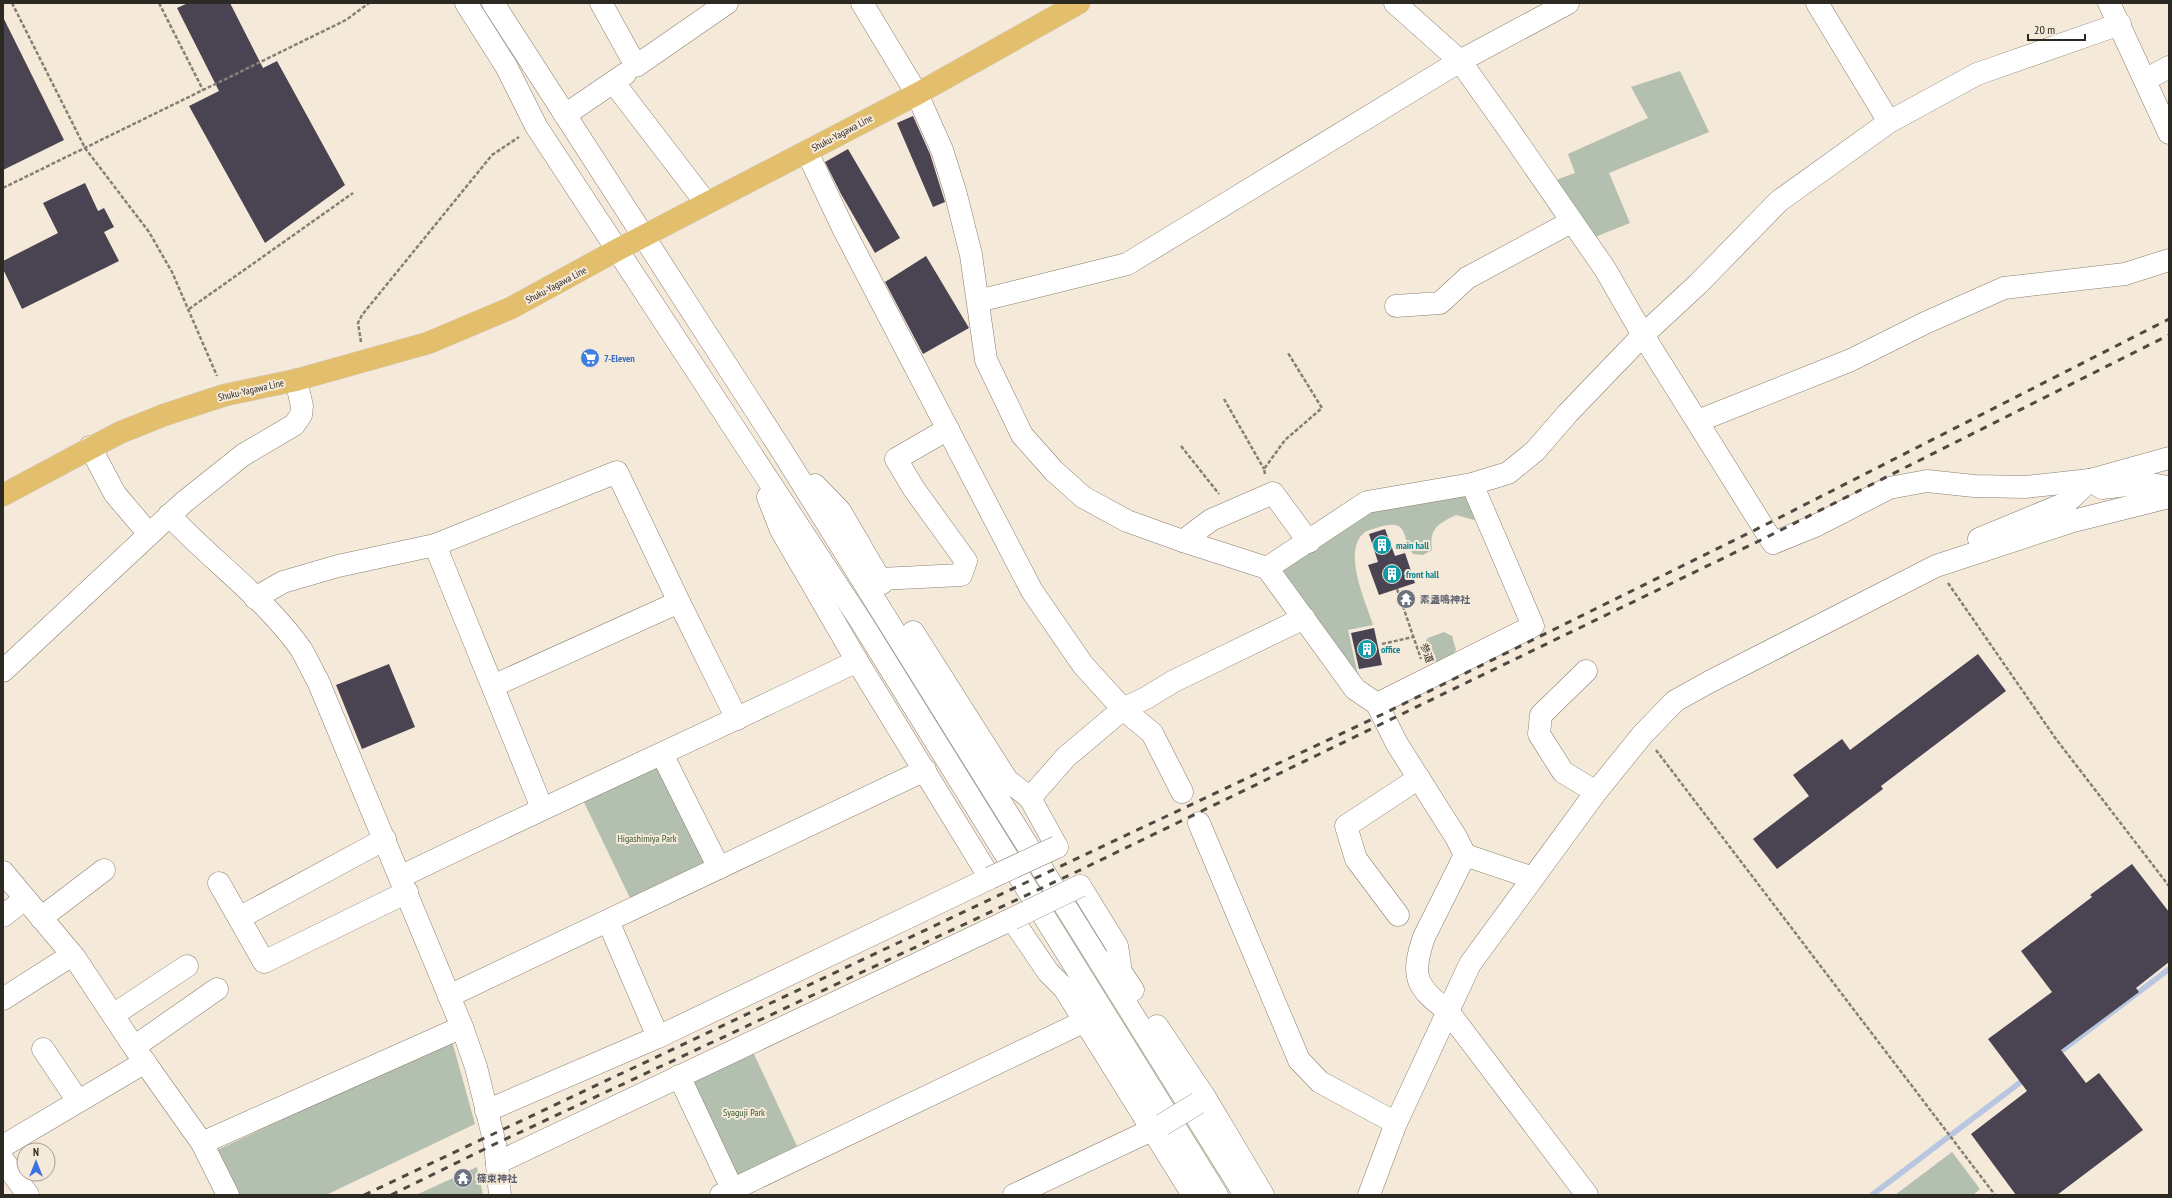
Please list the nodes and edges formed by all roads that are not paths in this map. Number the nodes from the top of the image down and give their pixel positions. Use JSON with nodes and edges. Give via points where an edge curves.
{"nodes":[{"id":1,"x":466,"y":3,"type":"edge"},
{"id":2,"x":492,"y":3,"type":"edge"},
{"id":3,"x":601,"y":3,"type":"edge"},
{"id":4,"x":727,"y":3,"type":"edge"},
{"id":5,"x":862,"y":3,"type":"edge"},
{"id":6,"x":1079,"y":3,"type":"edge"},
{"id":7,"x":1395,"y":3,"type":"edge"},
{"id":8,"x":1568,"y":3,"type":"edge"},
{"id":9,"x":1817,"y":3,"type":"edge"},
{"id":10,"x":2109,"y":3,"type":"edge"},
{"id":11,"x":1535,"y":11,"type":"edge"},
{"id":12,"x":2120,"y":24,"type":"junction"},
{"id":13,"x":1460,"y":61,"type":"junction"},
{"id":14,"x":636,"y":66,"type":"junction"},
{"id":15,"x":2169,"y":67,"type":"edge"},
{"id":16,"x":2145,"y":80,"type":"junction"},
{"id":17,"x":614,"y":83,"type":"junction"},
{"id":18,"x":917,"y":94,"type":"junction"},
{"id":19,"x":565,"y":115,"type":"junction"},
{"id":20,"x":1889,"y":122,"type":"junction"},
{"id":21,"x":2169,"y":133,"type":"edge"},
{"id":22,"x":807,"y":152,"type":"junction"},
{"id":23,"x":706,"y":203,"type":"junction"},
{"id":24,"x":1571,"y":222,"type":"junction"},
{"id":25,"x":642,"y":237,"type":"junction"},
{"id":26,"x":617,"y":250,"type":"junction"},
{"id":27,"x":2169,"y":260,"type":"edge"},
{"id":28,"x":978,"y":301,"type":"junction"},
{"id":29,"x":1396,"y":306,"type":"dead end"},
{"id":30,"x":1643,"y":335,"type":"junction"},
{"id":31,"x":296,"y":380,"type":"junction"},
{"id":32,"x":1698,"y":421,"type":"junction"},
{"id":33,"x":948,"y":429,"type":"junction"},
{"id":34,"x":90,"y":447,"type":"junction"},
{"id":35,"x":782,"y":451,"type":"junction"},
{"id":36,"x":2169,"y":458,"type":"edge"},
{"id":37,"x":756,"y":462,"type":"junction"},
{"id":38,"x":2090,"y":480,"type":"junction"},
{"id":39,"x":1472,"y":484,"type":"junction"},
{"id":40,"x":2169,"y":487,"type":"edge"},
{"id":41,"x":3,"y":495,"type":"edge"},
{"id":42,"x":2169,"y":497,"type":"edge"},
{"id":43,"x":169,"y":515,"type":"junction"},
{"id":44,"x":149,"y":534,"type":"junction"},
{"id":45,"x":1182,"y":541,"type":"junction"},
{"id":46,"x":1309,"y":542,"type":"junction"},
{"id":47,"x":435,"y":545,"type":"junction"},
{"id":48,"x":1936,"y":566,"type":"junction"},
{"id":49,"x":1267,"y":568,"type":"junction"},
{"id":50,"x":880,"y":579,"type":"junction"},
{"id":51,"x":255,"y":598,"type":"junction"},
{"id":52,"x":679,"y":602,"type":"junction"},
{"id":53,"x":1304,"y":618,"type":"junction"},
{"id":54,"x":857,"y":661,"type":"junction"},
{"id":55,"x":3,"y":671,"type":"edge"},
{"id":56,"x":1586,"y":671,"type":"dead end"},
{"id":57,"x":493,"y":686,"type":"junction"},
{"id":58,"x":1377,"y":704,"type":"junction"},
{"id":59,"x":1123,"y":709,"type":"junction"},
{"id":60,"x":737,"y":719,"type":"junction"},
{"id":61,"x":662,"y":754,"type":"junction"},
{"id":62,"x":926,"y":770,"type":"junction"},
{"id":63,"x":1419,"y":778,"type":"junction"},
{"id":64,"x":1182,"y":792,"type":"dead end"},
{"id":65,"x":1596,"y":792,"type":"junction"},
{"id":66,"x":1030,"y":798,"type":"junction"},
{"id":67,"x":542,"y":808,"type":"junction"},
{"id":68,"x":1199,"y":823,"type":"dead end"},
{"id":69,"x":385,"y":839,"type":"junction"},
{"id":70,"x":1465,"y":855,"type":"junction"},
{"id":71,"x":719,"y":868,"type":"junction"},
{"id":72,"x":104,"y":870,"type":"dead end"},
{"id":73,"x":3,"y":872,"type":"edge"},
{"id":74,"x":990,"y":878,"type":"junction"},
{"id":75,"x":1533,"y":878,"type":"junction"},
{"id":76,"x":218,"y":883,"type":"dead end"},
{"id":77,"x":404,"y":885,"type":"junction"},
{"id":78,"x":25,"y":899,"type":"junction"},
{"id":79,"x":1398,"y":915,"type":"dead end"},
{"id":80,"x":3,"y":916,"type":"edge"},
{"id":81,"x":41,"y":918,"type":"junction"},
{"id":82,"x":238,"y":918,"type":"junction"},
{"id":83,"x":1012,"y":919,"type":"junction"},
{"id":84,"x":608,"y":921,"type":"junction"},
{"id":85,"x":72,"y":955,"type":"junction"},
{"id":86,"x":187,"y":966,"type":"dead end"},
{"id":87,"x":217,"y":989,"type":"dead end"},
{"id":88,"x":449,"y":996,"type":"junction"},
{"id":89,"x":3,"y":999,"type":"edge"},
{"id":90,"x":1447,"y":1010,"type":"junction"},
{"id":91,"x":113,"y":1015,"type":"junction"},
{"id":92,"x":1085,"y":1021,"type":"junction"},
{"id":93,"x":462,"y":1027,"type":"junction"},
{"id":94,"x":658,"y":1037,"type":"junction"},
{"id":95,"x":43,"y":1049,"type":"dead end"},
{"id":96,"x":139,"y":1054,"type":"junction"},
{"id":97,"x":679,"y":1076,"type":"junction"},
{"id":98,"x":78,"y":1101,"type":"junction"},
{"id":99,"x":1202,"y":1101,"type":"junction"},
{"id":100,"x":486,"y":1111,"type":"junction"},
{"id":101,"x":1396,"y":1123,"type":"junction"},
{"id":102,"x":1157,"y":1127,"type":"junction"},
{"id":103,"x":202,"y":1143,"type":"junction"},
{"id":104,"x":3,"y":1146,"type":"edge"},
{"id":105,"x":3,"y":1160,"type":"edge"},
{"id":106,"x":497,"y":1162,"type":"junction"},
{"id":107,"x":729,"y":1193,"type":"edge"},
{"id":108,"x":28,"y":1195,"type":"edge"},
{"id":109,"x":228,"y":1195,"type":"edge"},
{"id":110,"x":500,"y":1195,"type":"edge"},
{"id":111,"x":1014,"y":1195,"type":"edge"},
{"id":112,"x":1193,"y":1195,"type":"edge"},
{"id":113,"x":1217,"y":1195,"type":"edge"},
{"id":114,"x":1245,"y":1195,"type":"edge"},
{"id":115,"x":1263,"y":1195,"type":"edge"},
{"id":116,"x":1369,"y":1195,"type":"edge"},
{"id":117,"x":1587,"y":1195,"type":"edge"}],
"edges":[{"from":1,"to":26,"type":"street","via":[[506,66],[536,126]]},
{"from":2,"to":19,"type":"street"},
{"from":3,"to":14,"type":"street"},
{"from":4,"to":14,"type":"street"},
{"from":5,"to":18,"type":"street"},
{"from":6,"to":18,"type":"main road","name":"Shuku-Yagawa Line"},
{"from":7,"to":13,"type":"street"},
{"from":8,"to":11,"type":"street"},
{"from":9,"to":20,"type":"street"},
{"from":10,"to":12,"type":"street"},
{"from":11,"to":13,"type":"street"},
{"from":12,"to":16,"type":"street"},
{"from":12,"to":20,"type":"street","via":[[1977,74]]},
{"from":13,"to":24,"type":"street"},
{"from":13,"to":28,"type":"street","via":[[1127,264]]},
{"from":14,"to":17,"type":"street"},
{"from":15,"to":16,"type":"street"},
{"from":16,"to":21,"type":"street"},
{"from":17,"to":19,"type":"street"},
{"from":17,"to":23,"type":"street"},
{"from":18,"to":22,"type":"main road","name":"Shuku-Yagawa Line"},
{"from":18,"to":28,"type":"street","via":[[942,150],[955,191],[971,255]]},
{"from":19,"to":25,"type":"street"},
{"from":20,"to":30,"type":"street","via":[[1779,201],[1698,284]]},
{"from":22,"to":23,"type":"main road","name":"Shuku-Yagawa Line"},
{"from":22,"to":33,"type":"street","via":[[844,230]]},
{"from":23,"to":25,"type":"main road","name":"Shuku-Yagawa Line"},
{"from":24,"to":29,"type":"street","via":[[1467,278],[1440,303]]},
{"from":24,"to":30,"type":"street","via":[[1606,269]]},
{"from":25,"to":26,"type":"main road","name":"Shuku-Yagawa Line"},
{"from":25,"to":35,"type":"street"},
{"from":26,"to":31,"type":"main road","name":"Shuku-Yagawa Line","via":[[511,308],[445,337]]},
{"from":26,"to":37,"type":"street"},
{"from":27,"to":32,"type":"street","via":[[2126,274],[2004,288],[1851,360]]},
{"from":28,"to":45,"type":"street","via":[[986,360],[1022,435],[1054,471],[1083,497],[1127,521]]},
{"from":30,"to":32,"type":"street"},
{"from":30,"to":39,"type":"street","via":[[1521,464],[1508,473]]},
{"from":31,"to":34,"type":"main road","name":"Shuku-Yagawa Line","via":[[225,395],[164,415]]},
{"from":31,"to":43,"type":"street","via":[[302,406],[301,415],[294,425],[229,465]]},
{"from":32,"to":38,"type":"street","via":[[1773,543],[1817,525],[1889,488],[1927,481],[1974,486],[2024,487]]},
{"from":33,"to":50,"type":"street","via":[[896,459],[914,489],[966,561],[960,576]]},
{"from":33,"to":59,"type":"street","via":[[1032,591],[1083,665]]},
{"from":34,"to":41,"type":"main road","name":"Shuku-Yagawa Line"},
{"from":34,"to":44,"type":"street","via":[[115,494]]},
{"from":35,"to":50,"type":"street","via":[[840,511]]},
{"from":35,"to":114,"type":"street"},
{"from":36,"to":38,"type":"street"},
{"from":37,"to":54,"type":"street","via":[[781,530]]},
{"from":37,"to":113,"type":"street","via":[[862,623]]},
{"from":38,"to":40,"type":"street","via":[[2102,488],[2144,483]]},
{"from":38,"to":48,"type":"street","via":[[2066,503],[1986,535],[1945,557]]},
{"from":39,"to":46,"type":"street","via":[[1367,502]]},
{"from":39,"to":58,"type":"street","via":[[1533,626]]},
{"from":42,"to":48,"type":"street","via":[[2073,521]]},
{"from":43,"to":44,"type":"street"},
{"from":43,"to":51,"type":"street"},
{"from":44,"to":55,"type":"street"},
{"from":45,"to":46,"type":"street","via":[[1211,520],[1273,493]]},
{"from":45,"to":49,"type":"street"},
{"from":46,"to":49,"type":"street"},
{"from":47,"to":51,"type":"street","via":[[283,582]]},
{"from":47,"to":52,"type":"street","via":[[617,472]]},
{"from":47,"to":57,"type":"street"},
{"from":48,"to":65,"type":"street","via":[[1675,701],[1643,734]]},
{"from":49,"to":53,"type":"street"},
{"from":50,"to":66,"type":"street","via":[[1007,780]]},
{"from":51,"to":69,"type":"street","via":[[301,650],[318,681]]},
{"from":52,"to":57,"type":"street"},
{"from":52,"to":60,"type":"street"},
{"from":53,"to":58,"type":"street","via":[[1355,689]]},
{"from":53,"to":59,"type":"street","via":[[1174,681]]},
{"from":54,"to":60,"type":"street"},
{"from":54,"to":62,"type":"street"},
{"from":56,"to":65,"type":"street","via":[[1541,715],[1539,734],[1563,772]]},
{"from":57,"to":67,"type":"street"},
{"from":58,"to":63,"type":"street","via":[[1397,744]]},
{"from":59,"to":64,"type":"street","via":[[1152,733]]},
{"from":59,"to":66,"type":"street","via":[[1066,757]]},
{"from":60,"to":61,"type":"street"},
{"from":61,"to":67,"type":"street"},
{"from":61,"to":71,"type":"street"},
{"from":62,"to":71,"type":"street"},
{"from":62,"to":74,"type":"street"},
{"from":63,"to":70,"type":"street"},
{"from":63,"to":79,"type":"street","via":[[1346,826],[1356,859]]},
{"from":65,"to":75,"type":"street"},
{"from":66,"to":74,"type":"street","bridge":true,"via":[[1057,847]]},
{"from":67,"to":77,"type":"street"},
{"from":68,"to":101,"type":"street","via":[[1299,1060],[1320,1082]]},
{"from":69,"to":77,"type":"street"},
{"from":69,"to":82,"type":"street"},
{"from":70,"to":75,"type":"street"},
{"from":70,"to":90,"type":"street","via":[[1424,937],[1417,963],[1417,979],[1420,986]]},
{"from":71,"to":84,"type":"street"},
{"from":72,"to":81,"type":"street"},
{"from":73,"to":78,"type":"street"},
{"from":74,"to":94,"type":"street"},
{"from":75,"to":90,"type":"street","via":[[1470,964]]},
{"from":76,"to":82,"type":"street"},
{"from":77,"to":82,"type":"street","via":[[264,962]]},
{"from":77,"to":88,"type":"street"},
{"from":78,"to":80,"type":"street"},
{"from":78,"to":81,"type":"street"},
{"from":81,"to":85,"type":"street"},
{"from":83,"to":92,"type":"street","via":[[1048,972],[1064,988]]},
{"from":83,"to":97,"type":"street"},
{"from":83,"to":99,"type":"street","bridge":true,"via":[[1080,886],[1117,946],[1121,972]]},
{"from":84,"to":88,"type":"street"},
{"from":84,"to":94,"type":"street"},
{"from":85,"to":89,"type":"street"},
{"from":85,"to":91,"type":"street"},
{"from":86,"to":91,"type":"street"},
{"from":87,"to":96,"type":"street"},
{"from":88,"to":93,"type":"street"},
{"from":90,"to":101,"type":"street"},
{"from":90,"to":117,"type":"street"},
{"from":91,"to":96,"type":"street"},
{"from":92,"to":102,"type":"street"},
{"from":92,"to":107,"type":"street"},
{"from":93,"to":100,"type":"street","via":[[476,1067]]},
{"from":93,"to":103,"type":"street"},
{"from":94,"to":100,"type":"street"},
{"from":95,"to":98,"type":"street"},
{"from":96,"to":98,"type":"street"},
{"from":96,"to":103,"type":"street"},
{"from":97,"to":106,"type":"street"},
{"from":97,"to":107,"type":"street"},
{"from":98,"to":104,"type":"street"},
{"from":99,"to":102,"type":"street","bridge":true},
{"from":99,"to":115,"type":"street"},
{"from":100,"to":106,"type":"street"},
{"from":101,"to":116,"type":"street"},
{"from":102,"to":111,"type":"street"},
{"from":102,"to":112,"type":"street"},
{"from":103,"to":109,"type":"street"},
{"from":105,"to":108,"type":"street"},
{"from":106,"to":110,"type":"street"}]}
